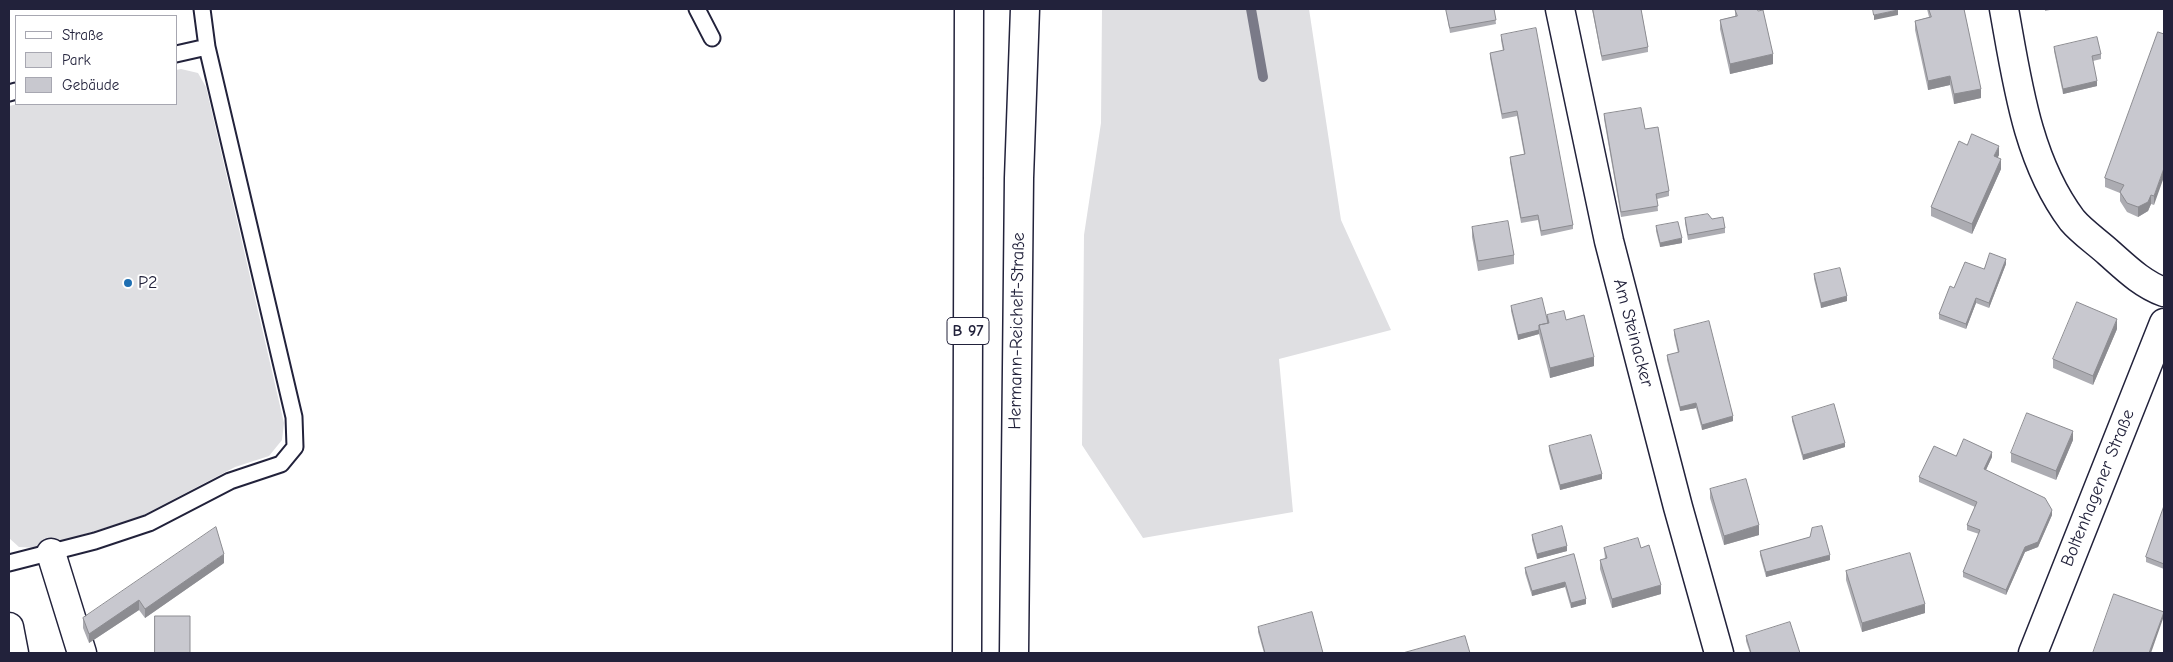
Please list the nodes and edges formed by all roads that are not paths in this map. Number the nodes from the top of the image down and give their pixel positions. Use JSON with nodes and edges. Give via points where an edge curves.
{"nodes":[{"id":1,"x":202,"y":9,"type":"edge"},
{"id":2,"x":697,"y":9,"type":"edge"},
{"id":3,"x":969,"y":9,"type":"edge"},
{"id":4,"x":1025,"y":9,"type":"edge"},
{"id":5,"x":1560,"y":9,"type":"edge"},
{"id":6,"x":2004,"y":9,"type":"edge"},
{"id":7,"x":712,"y":38,"type":"dead end"},
{"id":8,"x":207,"y":46,"type":"junction"},
{"id":9,"x":178,"y":53,"type":"edge"},
{"id":10,"x":2164,"y":292,"type":"edge"},
{"id":11,"x":2164,"y":323,"type":"edge"},
{"id":12,"x":51,"y":553,"type":"junction"},
{"id":13,"x":9,"y":563,"type":"edge"},
{"id":14,"x":9,"y":626,"type":"edge"},
{"id":15,"x":14,"y":653,"type":"edge"},
{"id":16,"x":82,"y":653,"type":"edge"},
{"id":17,"x":967,"y":653,"type":"edge"},
{"id":18,"x":1014,"y":653,"type":"edge"},
{"id":19,"x":1719,"y":653,"type":"edge"},
{"id":20,"x":2033,"y":653,"type":"edge"}],
"edges":[{"from":1,"to":8,"type":"lane"},
{"from":2,"to":7,"type":"lane"},
{"from":3,"to":17,"type":"street","number":"B 97"},
{"from":4,"to":18,"type":"street","name":"Hermann-Reichelt-Straße","via":[[1019,178]]},
{"from":5,"to":19,"type":"street","name":"Am Steinacker","via":[[1609,241]]},
{"from":6,"to":10,"type":"street","via":[[2017,79],[2040,166],[2073,221],[2130,272],[2150,287]]},
{"from":8,"to":9,"type":"lane"},
{"from":8,"to":12,"type":"lane","via":[[294,417],[295,447],[281,464],[230,481],[149,523]]},
{"from":11,"to":20,"type":"street","name":"Boltenhagener Straße"},
{"from":12,"to":13,"type":"lane"},
{"from":12,"to":16,"type":"street"},
{"from":14,"to":15,"type":"street"}]}
